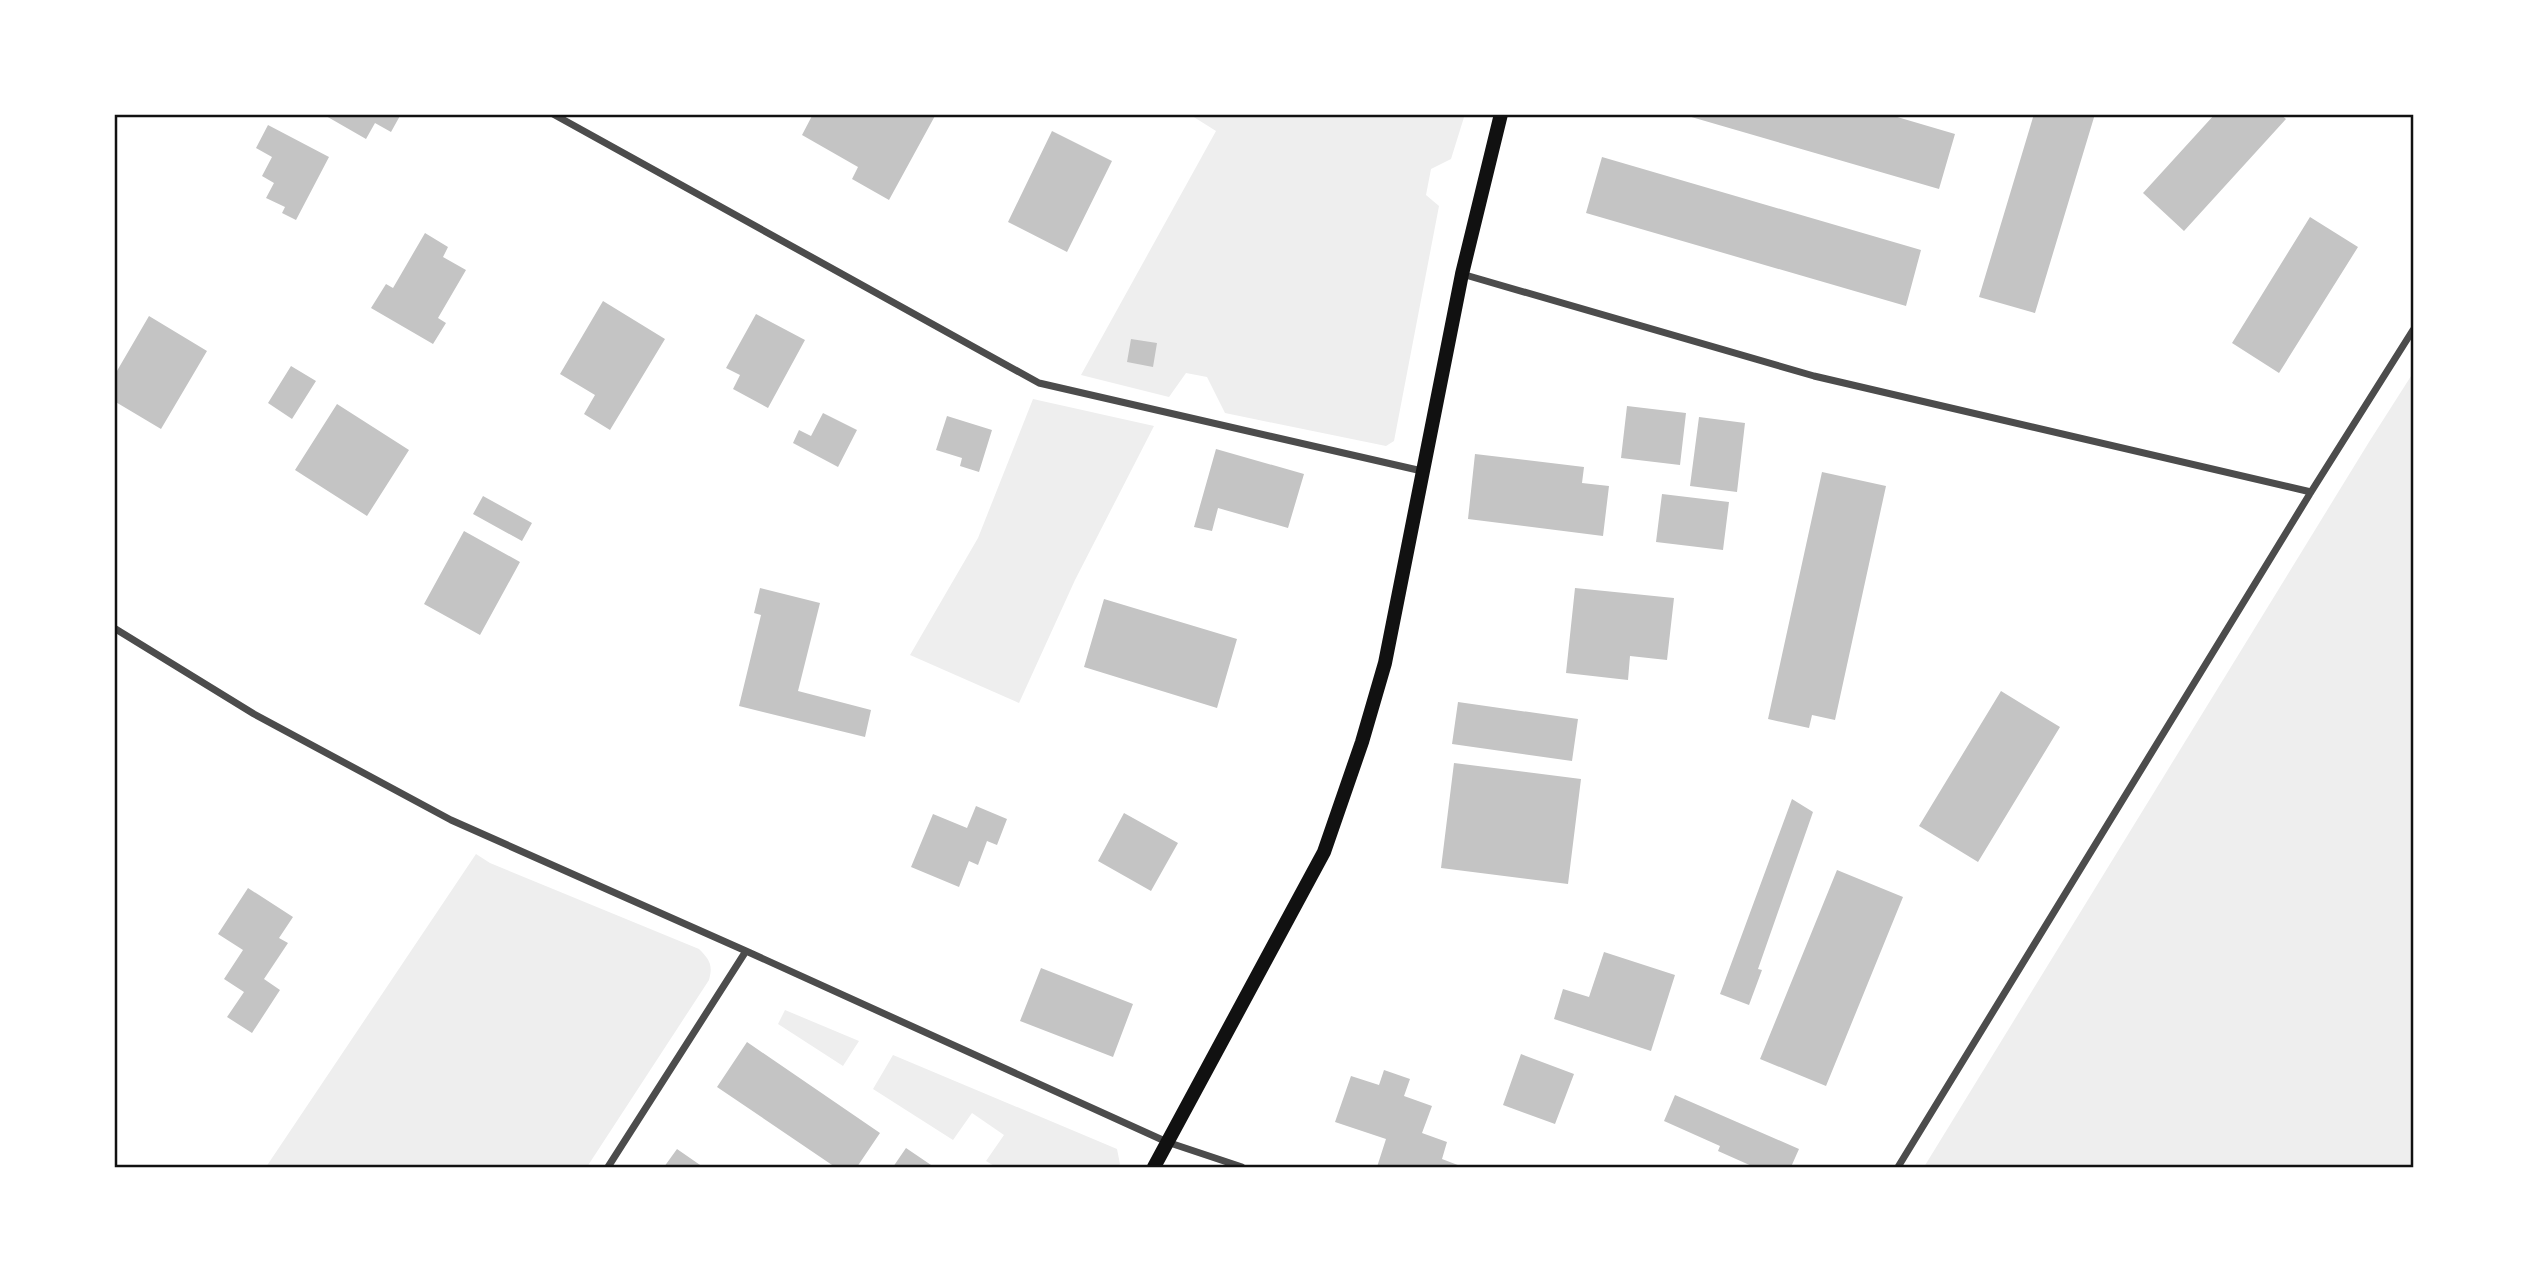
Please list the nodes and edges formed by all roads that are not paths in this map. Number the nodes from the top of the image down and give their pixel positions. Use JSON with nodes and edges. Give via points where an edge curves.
{"nodes":[{"id":1,"x":553,"y":114,"type":"edge"},
{"id":2,"x":1500,"y":114,"type":"edge"},
{"id":3,"x":1462,"y":274,"type":"junction"},
{"id":4,"x":2413,"y":330,"type":"edge"},
{"id":5,"x":1422,"y":471,"type":"junction"},
{"id":6,"x":2311,"y":492,"type":"junction"},
{"id":7,"x":114,"y":628,"type":"edge"},
{"id":8,"x":746,"y":951,"type":"junction"},
{"id":9,"x":1167,"y":1142,"type":"junction"},
{"id":10,"x":608,"y":1167,"type":"edge"},
{"id":11,"x":1154,"y":1167,"type":"edge"},
{"id":12,"x":1242,"y":1167,"type":"edge"},
{"id":13,"x":1898,"y":1167,"type":"edge"}],
"edges":[{"from":1,"to":5,"type":"street","via":[[1039,383]]},
{"from":2,"to":3,"type":"main road"},
{"from":3,"to":5,"type":"main road"},
{"from":3,"to":6,"type":"street","via":[[1814,376]]},
{"from":4,"to":6,"type":"street"},
{"from":5,"to":9,"type":"main road","via":[[1385,663],[1324,852]]},
{"from":6,"to":13,"type":"street"},
{"from":7,"to":8,"type":"street","via":[[254,714],[451,820]]},
{"from":8,"to":9,"type":"street"},
{"from":8,"to":10,"type":"street"},
{"from":9,"to":11,"type":"main road"},
{"from":9,"to":12,"type":"street"}]}
